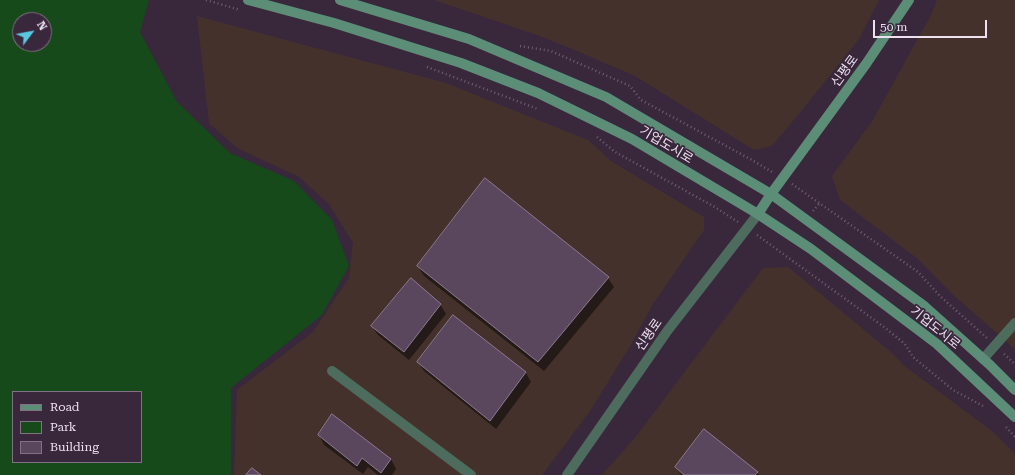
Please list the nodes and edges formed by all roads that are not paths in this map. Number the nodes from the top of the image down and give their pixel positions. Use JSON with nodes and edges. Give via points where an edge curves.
{"nodes":[{"id":1,"x":248,"y":0,"type":"edge"},
{"id":2,"x":340,"y":0,"type":"edge"},
{"id":3,"x":909,"y":0,"type":"edge"},
{"id":4,"x":771,"y":194,"type":"junction"},
{"id":5,"x":758,"y":214,"type":"junction"},
{"id":6,"x":1015,"y":323,"type":"edge"},
{"id":7,"x":983,"y":359,"type":"junction"},
{"id":8,"x":332,"y":371,"type":"dead end"},
{"id":9,"x":1015,"y":390,"type":"edge"},
{"id":10,"x":1015,"y":417,"type":"edge"},
{"id":11,"x":471,"y":475,"type":"edge"},
{"id":12,"x":567,"y":475,"type":"edge"}],
"edges":[{"from":1,"to":5,"type":"street","name":"기업도시로","via":[[334,22],[461,63],[538,93],[632,139]]},
{"from":2,"to":4,"type":"street","name":"기업도시로","via":[[469,39],[606,97]]},
{"from":3,"to":4,"type":"street","name":"신평로","via":[[866,64]]},
{"from":4,"to":5,"type":"street","name":"신평로"},
{"from":4,"to":7,"type":"street","name":"기업도시로","via":[[923,305]]},
{"from":5,"to":10,"type":"street","name":"기업도시로","via":[[811,248],[937,344]]},
{"from":5,"to":12,"type":"street","name":"신평로","via":[[668,330]]},
{"from":6,"to":7,"type":"street"},
{"from":7,"to":9,"type":"street","name":"기업도시로"},
{"from":8,"to":11,"type":"street"}]}
